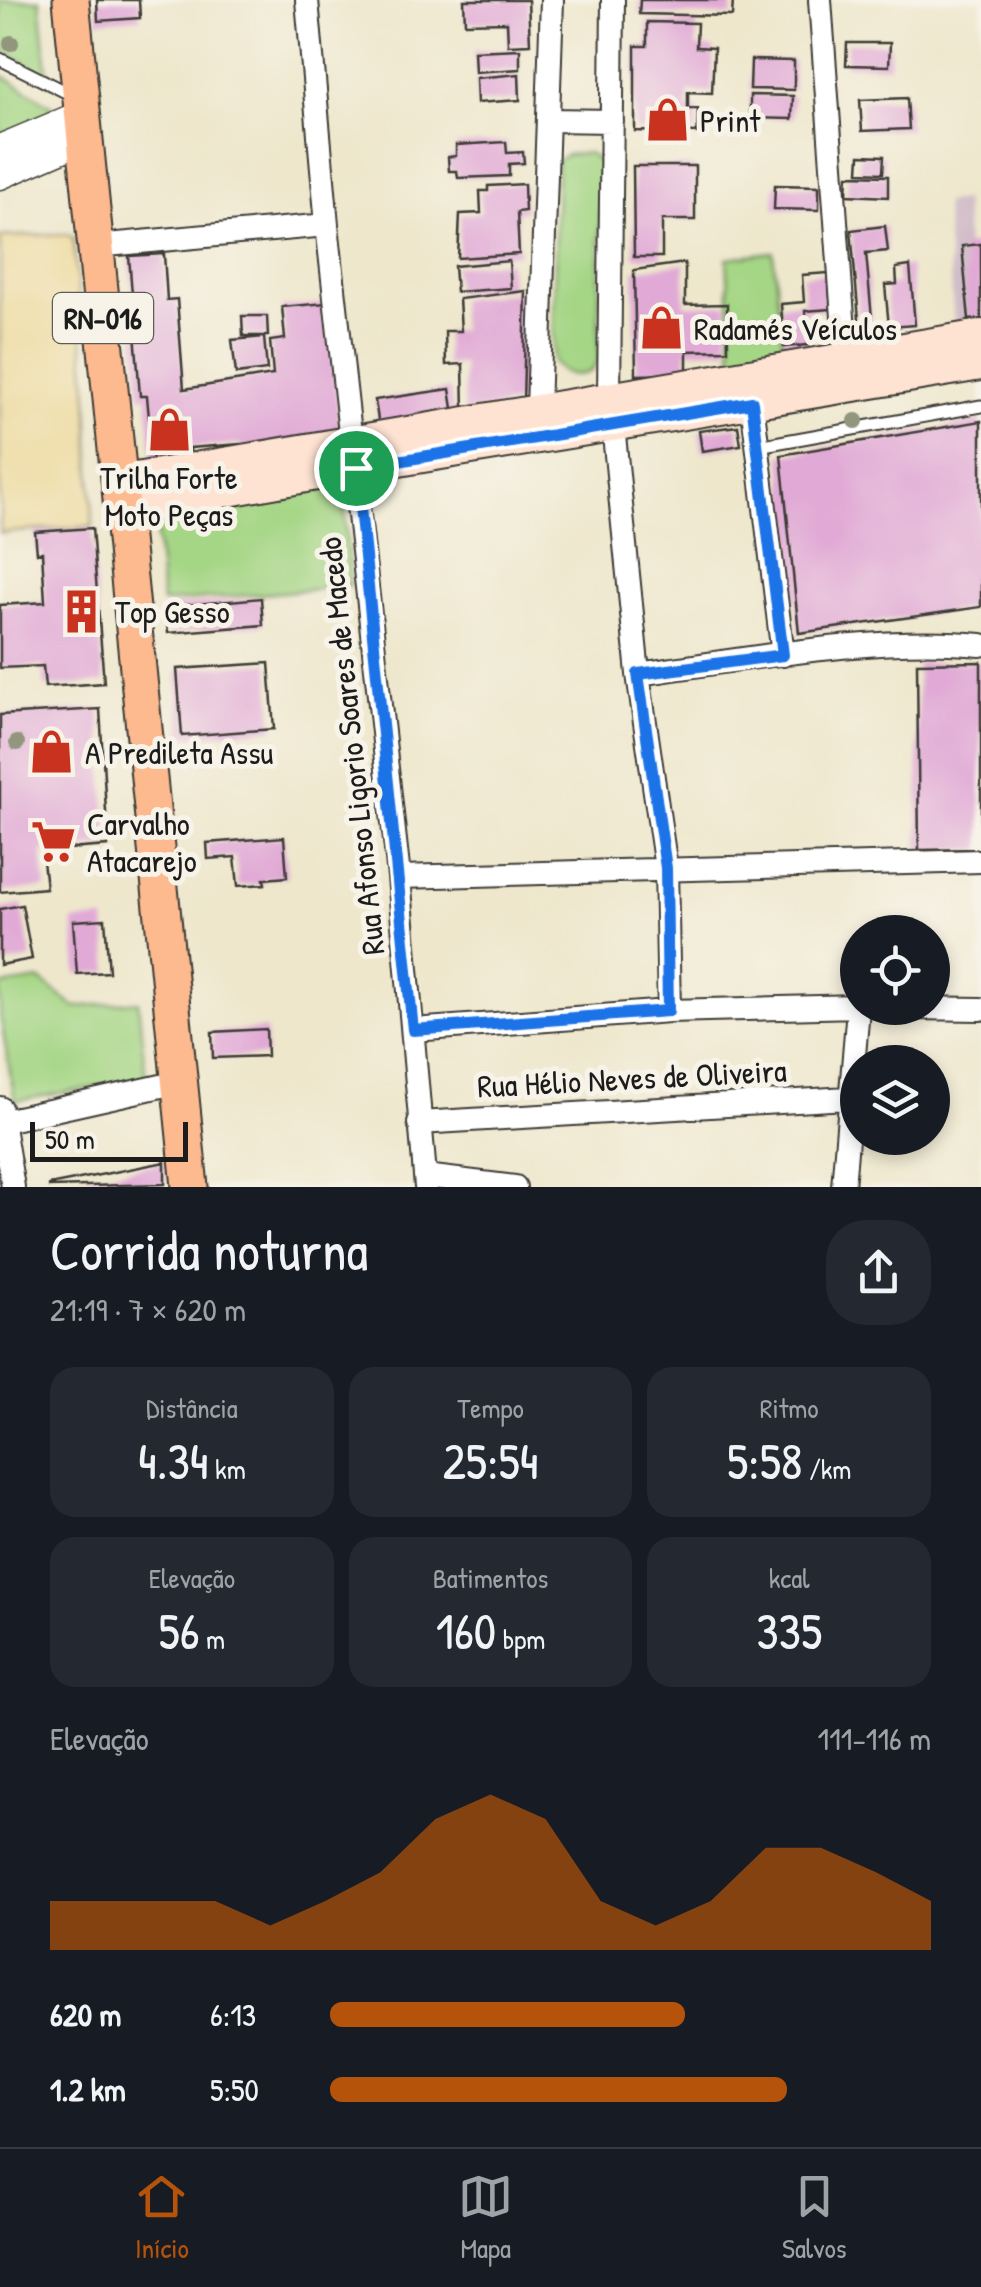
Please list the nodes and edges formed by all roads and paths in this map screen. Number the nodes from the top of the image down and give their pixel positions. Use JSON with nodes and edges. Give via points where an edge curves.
{"nodes":[{"id":1,"x":71,"y":0,"type":"edge"},
{"id":2,"x":307,"y":0,"type":"edge"},
{"id":3,"x":552,"y":0,"type":"edge"},
{"id":4,"x":613,"y":0,"type":"edge"},
{"id":5,"x":820,"y":0,"type":"edge"},
{"id":6,"x":0,"y":59,"type":"edge"},
{"id":7,"x":81,"y":117,"type":"junction"},
{"id":8,"x":550,"y":120,"type":"junction"},
{"id":9,"x":612,"y":121,"type":"junction"},
{"id":10,"x":0,"y":149,"type":"edge"},
{"id":11,"x":0,"y":175,"type":"edge"},
{"id":12,"x":327,"y":224,"type":"junction"},
{"id":13,"x":96,"y":246,"type":"junction"},
{"id":14,"x":981,"y":336,"type":"edge"},
{"id":15,"x":846,"y":359,"type":"junction"},
{"id":16,"x":981,"y":364,"type":"edge"},
{"id":17,"x":752,"y":402,"type":"junction"},
{"id":18,"x":981,"y":406,"type":"edge"},
{"id":19,"x":538,"y":409,"type":"junction"},
{"id":20,"x":611,"y":412,"type":"junction"},
{"id":21,"x":758,"y":446,"type":"junction"},
{"id":22,"x":355,"y":454,"type":"junction"},
{"id":23,"x":119,"y":498,"type":"junction"},
{"id":24,"x":981,"y":628,"type":"edge"},
{"id":25,"x":948,"y":641,"type":"junction"},
{"id":26,"x":981,"y":645,"type":"edge"},
{"id":27,"x":783,"y":655,"type":"junction"},
{"id":28,"x":638,"y":674,"type":"junction"},
{"id":29,"x":981,"y":861,"type":"edge"},
{"id":30,"x":666,"y":868,"type":"junction"},
{"id":31,"x":399,"y":877,"type":"junction"},
{"id":32,"x":840,"y":1007,"type":"edge"},
{"id":33,"x":950,"y":1009,"type":"edge"},
{"id":34,"x":981,"y":1009,"type":"edge"},
{"id":35,"x":668,"y":1011,"type":"junction"},
{"id":36,"x":413,"y":1030,"type":"junction"},
{"id":37,"x":179,"y":1082,"type":"junction"},
{"id":38,"x":840,"y":1098,"type":"edge"},
{"id":39,"x":1,"y":1117,"type":"edge"},
{"id":40,"x":418,"y":1123,"type":"junction"},
{"id":41,"x":844,"y":1155,"type":"edge"},
{"id":42,"x":425,"y":1182,"type":"edge"},
{"id":43,"x":13,"y":1187,"type":"edge"},
{"id":44,"x":190,"y":1187,"type":"edge"},
{"id":45,"x":515,"y":1187,"type":"edge"},
{"id":46,"x":842,"y":1187,"type":"edge"}],
"edges":[{"from":1,"to":7,"type":"main road","number":"RN-016"},
{"from":2,"to":12,"type":"street","name":"Rua Afonso Ligorio Soares de Macedo"},
{"from":3,"to":8,"type":"street"},
{"from":4,"to":9,"type":"street"},
{"from":5,"to":15,"type":"street"},
{"from":6,"to":7,"type":"lane"},
{"from":7,"to":10,"type":"street"},
{"from":7,"to":11,"type":"street"},
{"from":7,"to":13,"type":"main road","number":"RN-016"},
{"from":8,"to":9,"type":"street"},
{"from":8,"to":19,"type":"street"},
{"from":9,"to":20,"type":"street"},
{"from":12,"to":13,"type":"street"},
{"from":12,"to":22,"type":"street","name":"Rua Afonso Ligorio Soares de Macedo"},
{"from":13,"to":23,"type":"main road","number":"RN-016"},
{"from":14,"to":15,"type":"main road"},
{"from":15,"to":20,"type":"main road"},
{"from":16,"to":17,"type":"main road"},
{"from":17,"to":20,"type":"main road"},
{"from":17,"to":21,"type":"street"},
{"from":18,"to":21,"type":"lane"},
{"from":19,"to":20,"type":"main road"},
{"from":19,"to":22,"type":"main road"},
{"from":20,"to":22,"type":"main road"},
{"from":20,"to":28,"type":"street"},
{"from":21,"to":27,"type":"street"},
{"from":22,"to":23,"type":"main road","via":[[177,499]]},
{"from":22,"to":31,"type":"street","name":"Rua Afonso Ligorio Soares de Macedo"},
{"from":23,"to":37,"type":"main road","number":"RN-016"},
{"from":24,"to":25,"type":"street"},
{"from":25,"to":26,"type":"street"},
{"from":25,"to":27,"type":"street"},
{"from":27,"to":28,"type":"street"},
{"from":28,"to":30,"type":"street"},
{"from":29,"to":30,"type":"street"},
{"from":30,"to":31,"type":"street"},
{"from":30,"to":35,"type":"street"},
{"from":31,"to":36,"type":"street","name":"Rua Afonso Ligorio Soares de Macedo"},
{"from":32,"to":35,"type":"street"},
{"from":33,"to":34,"type":"street"},
{"from":35,"to":36,"type":"street"},
{"from":36,"to":40,"type":"street","name":"Rua Afonso Ligorio Soares de Macedo"},
{"from":37,"to":39,"type":"street"},
{"from":37,"to":44,"type":"main road","number":"RN-016"},
{"from":38,"to":40,"type":"street","name":"Rua Hélio Neves de Oliveira"},
{"from":39,"to":43,"type":"street"},
{"from":40,"to":42,"type":"street","name":"Rua Afonso Ligorio Soares de Macedo"},
{"from":41,"to":46,"type":"street"},
{"from":42,"to":45,"type":"street"}]}
